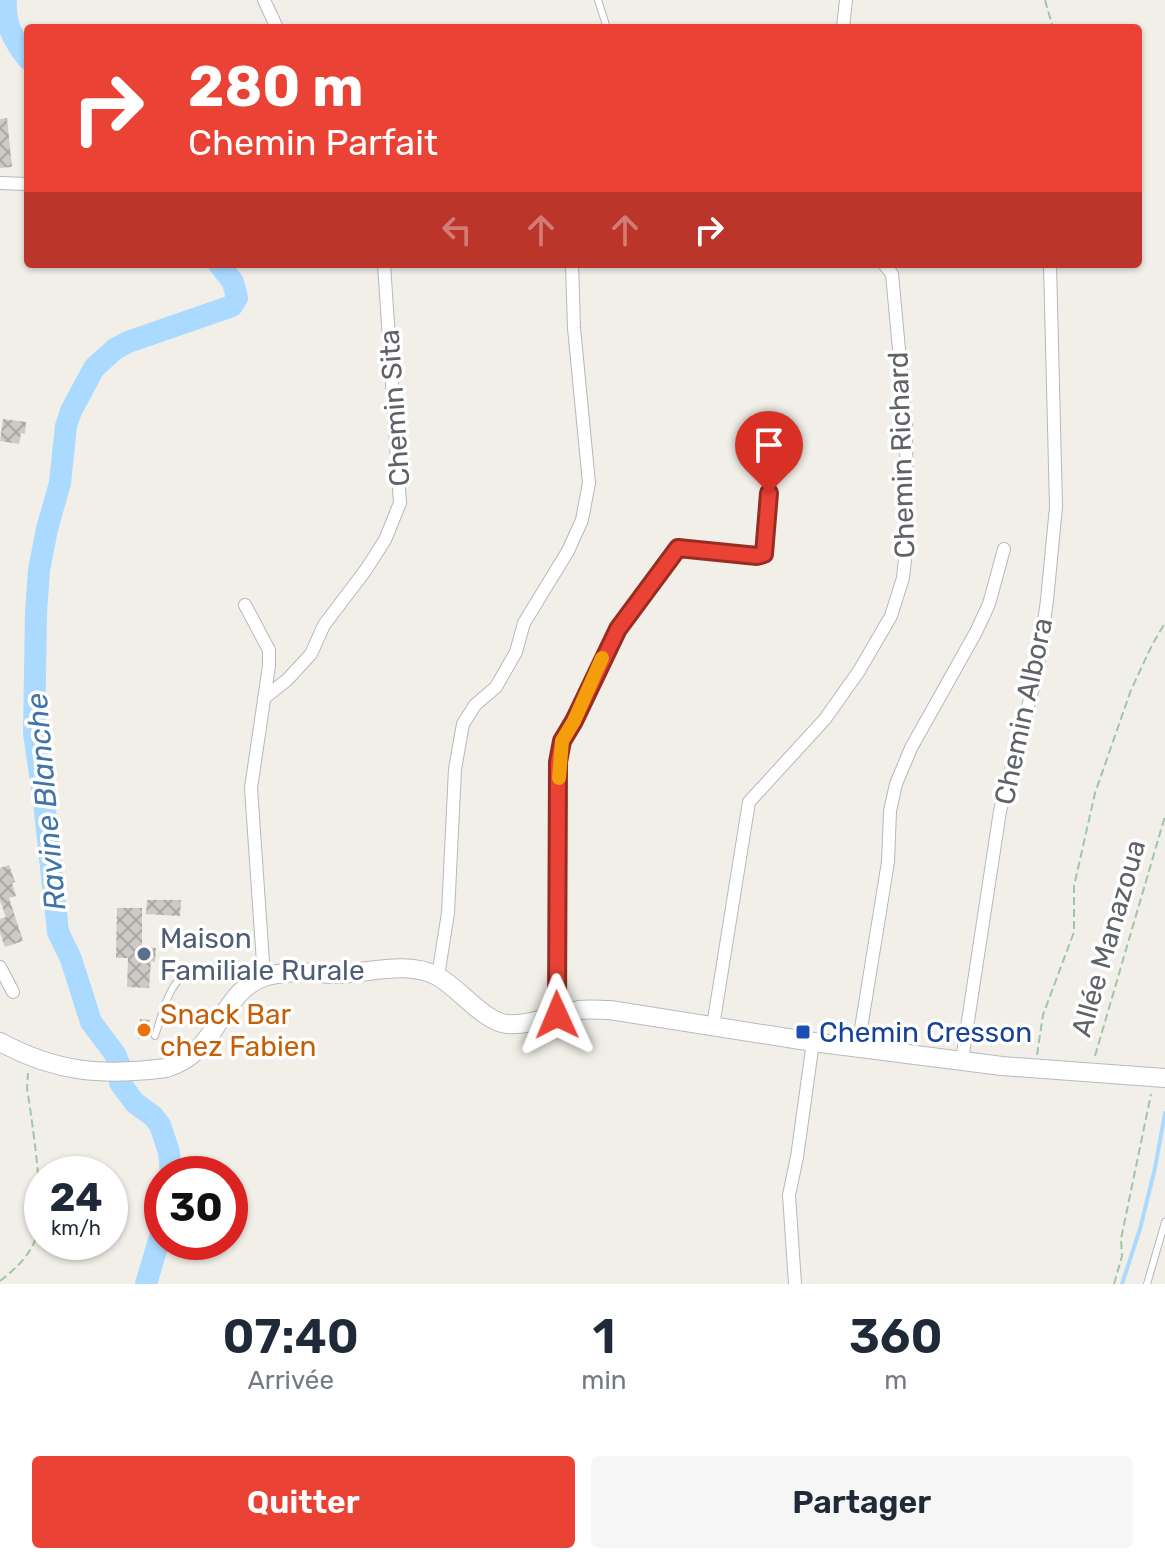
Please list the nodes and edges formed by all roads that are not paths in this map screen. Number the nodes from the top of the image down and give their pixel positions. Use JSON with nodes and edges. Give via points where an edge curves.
{"nodes":[{"id":1,"x":264,"y":0,"type":"edge"},
{"id":2,"x":598,"y":0,"type":"edge"},
{"id":3,"x":846,"y":0,"type":"edge"},
{"id":4,"x":275,"y":24,"type":"edge"},
{"id":5,"x":606,"y":24,"type":"edge"},
{"id":6,"x":843,"y":24,"type":"edge"},
{"id":7,"x":0,"y":183,"type":"edge"},
{"id":8,"x":24,"y":184,"type":"edge"},
{"id":9,"x":384,"y":268,"type":"edge"},
{"id":10,"x":572,"y":268,"type":"edge"},
{"id":11,"x":887,"y":268,"type":"edge"},
{"id":12,"x":1050,"y":268,"type":"edge"},
{"id":13,"x":771,"y":463,"type":"dead end"},
{"id":14,"x":1004,"y":549,"type":"dead end"},
{"id":15,"x":245,"y":605,"type":"dead end"},
{"id":16,"x":264,"y":698,"type":"junction"},
{"id":17,"x":0,"y":967,"type":"edge"},
{"id":18,"x":438,"y":976,"type":"junction"},
{"id":19,"x":257,"y":981,"type":"junction"},
{"id":20,"x":13,"y":992,"type":"dead end"},
{"id":21,"x":557,"y":1015,"type":"junction"},
{"id":22,"x":713,"y":1026,"type":"junction"},
{"id":23,"x":155,"y":1036,"type":"dead end"},
{"id":24,"x":0,"y":1042,"type":"edge"},
{"id":25,"x":813,"y":1042,"type":"junction"},
{"id":26,"x":858,"y":1047,"type":"junction"},
{"id":27,"x":962,"y":1060,"type":"junction"},
{"id":28,"x":1160,"y":1078,"type":"edge"},
{"id":29,"x":1165,"y":1222,"type":"edge"},
{"id":30,"x":795,"y":1284,"type":"edge"},
{"id":31,"x":1147,"y":1284,"type":"edge"}],
"edges":[{"from":1,"to":4,"type":"street"},
{"from":2,"to":5,"type":"lane"},
{"from":3,"to":6,"type":"street"},
{"from":7,"to":8,"type":"street"},
{"from":9,"to":16,"type":"street","name":"Chemin Sita","via":[[400,503],[385,540],[324,625],[311,654]]},
{"from":10,"to":18,"type":"street","via":[[589,483],[582,520],[524,623],[516,652],[496,687],[463,724]]},
{"from":11,"to":22,"type":"street","name":"Chemin Richard","via":[[892,274],[906,425],[903,578],[891,616],[859,671],[825,719],[749,802]]},
{"from":12,"to":27,"type":"street","name":"Chemin Albora","via":[[1056,507],[1047,600],[1037,673],[1000,811]]},
{"from":13,"to":21,"type":"street","via":[[764,554],[678,548],[618,629],[562,741]]},
{"from":14,"to":26,"type":"street","via":[[989,604],[896,784]]},
{"from":15,"to":16,"type":"street","via":[[269,650]]},
{"from":16,"to":19,"type":"street","via":[[251,788]]},
{"from":17,"to":20,"type":"street"},
{"from":18,"to":19,"type":"main road","via":[[407,969],[307,971]]},
{"from":18,"to":21,"type":"main road","via":[[506,1024]]},
{"from":19,"to":23,"type":"lane","via":[[237,968],[197,969],[181,977],[169,993]]},
{"from":19,"to":24,"type":"main road","via":[[230,1005],[197,1053],[179,1064],[152,1070],[81,1071],[40,1062]]},
{"from":21,"to":22,"type":"main road","via":[[610,1010]]},
{"from":22,"to":25,"type":"main road"},
{"from":25,"to":26,"type":"main road"},
{"from":25,"to":30,"type":"street","via":[[789,1195]]},
{"from":26,"to":27,"type":"main road"},
{"from":27,"to":28,"type":"main road"},
{"from":29,"to":31,"type":"lane"}]}
